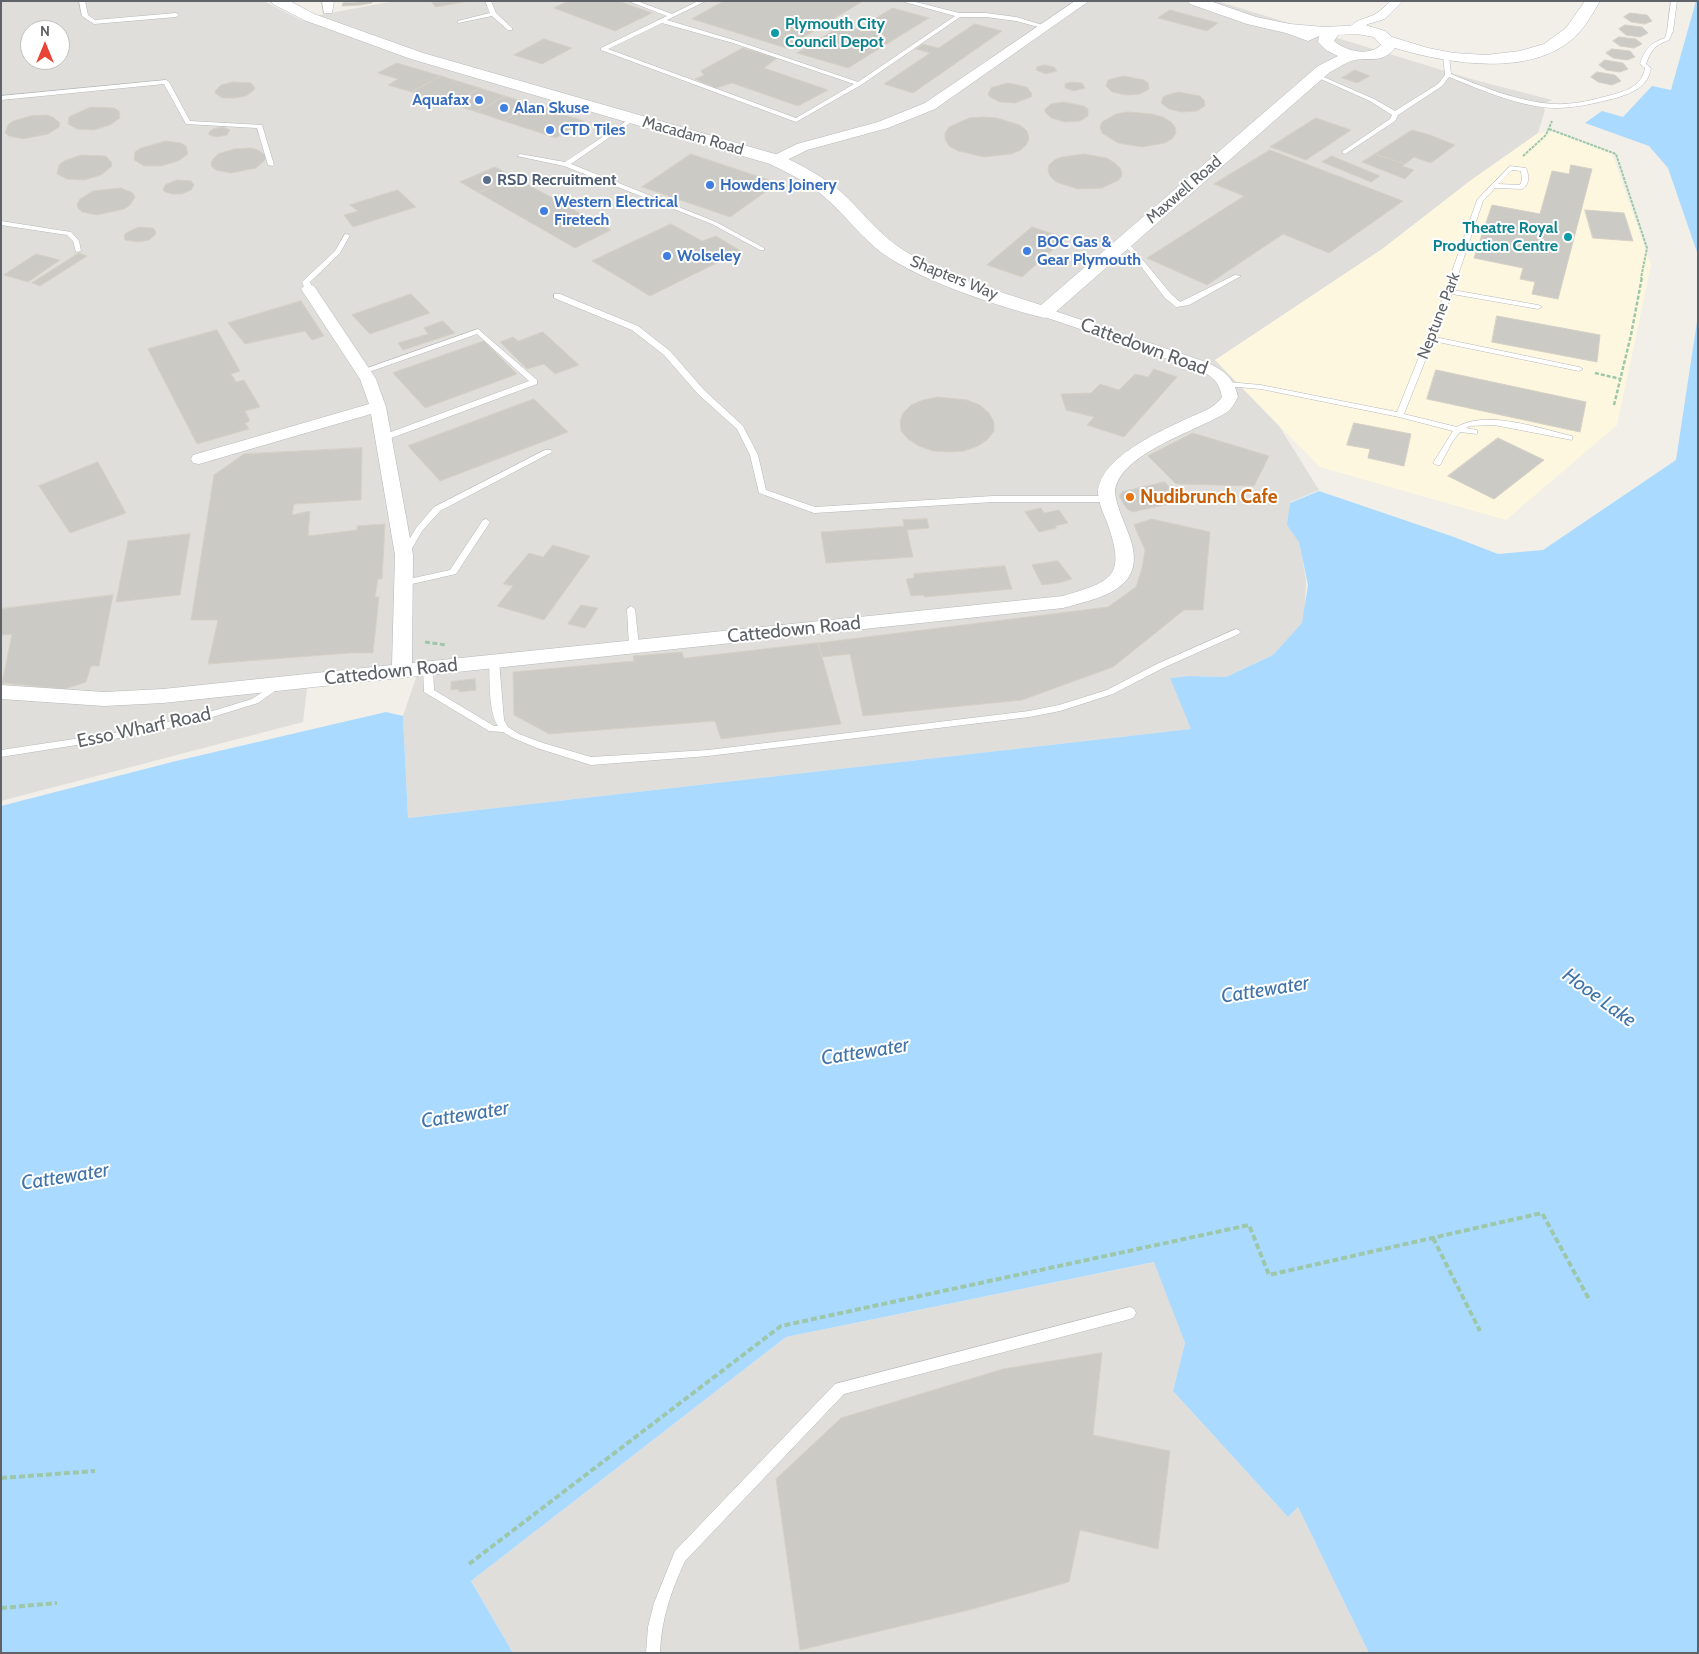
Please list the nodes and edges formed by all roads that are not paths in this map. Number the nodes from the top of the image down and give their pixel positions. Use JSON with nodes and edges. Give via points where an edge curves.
{"nodes":[{"id":1,"x":82,"y":1,"type":"edge"},
{"id":2,"x":278,"y":1,"type":"edge"},
{"id":3,"x":488,"y":1,"type":"edge"},
{"id":4,"x":631,"y":1,"type":"edge"},
{"id":5,"x":704,"y":1,"type":"edge"},
{"id":6,"x":904,"y":1,"type":"edge"},
{"id":7,"x":1083,"y":1,"type":"edge"},
{"id":8,"x":1195,"y":1,"type":"edge"},
{"id":9,"x":1593,"y":1,"type":"edge"},
{"id":10,"x":1674,"y":1,"type":"edge"},
{"id":11,"x":1396,"y":2,"type":"edge"},
{"id":12,"x":493,"y":14,"type":"junction"},
{"id":13,"x":176,"y":15,"type":"dead end"},
{"id":14,"x":959,"y":15,"type":"junction"},
{"id":15,"x":673,"y":16,"type":"junction"},
{"id":16,"x":1381,"y":16,"type":"junction"},
{"id":17,"x":663,"y":21,"type":"junction"},
{"id":18,"x":460,"y":22,"type":"dead end"},
{"id":19,"x":1046,"y":27,"type":"junction"},
{"id":20,"x":510,"y":29,"type":"dead end"},
{"id":21,"x":1354,"y":29,"type":"junction"},
{"id":22,"x":1385,"y":39,"type":"junction"},
{"id":23,"x":1331,"y":41,"type":"junction"},
{"id":24,"x":1378,"y":54,"type":"junction"},
{"id":25,"x":1353,"y":55,"type":"junction"},
{"id":26,"x":1443,"y":56,"type":"junction"},
{"id":27,"x":1320,"y":72,"type":"junction"},
{"id":28,"x":1448,"y":75,"type":"junction"},
{"id":29,"x":859,"y":84,"type":"junction"},
{"id":30,"x":1,"y":98,"type":"edge"},
{"id":31,"x":1407,"y":107,"type":"junction"},
{"id":32,"x":1418,"y":110,"type":"dead end"},
{"id":33,"x":1395,"y":114,"type":"junction"},
{"id":34,"x":633,"y":118,"type":"junction"},
{"id":35,"x":1345,"y":152,"type":"dead end"},
{"id":36,"x":520,"y":156,"type":"dead end"},
{"id":37,"x":776,"y":160,"type":"junction"},
{"id":38,"x":566,"y":164,"type":"junction"},
{"id":39,"x":271,"y":165,"type":"dead end"},
{"id":40,"x":1494,"y":186,"type":"junction"},
{"id":41,"x":1,"y":223,"type":"edge"},
{"id":42,"x":347,"y":235,"type":"dead end"},
{"id":43,"x":1125,"y":242,"type":"junction"},
{"id":44,"x":762,"y":249,"type":"dead end"},
{"id":45,"x":78,"y":251,"type":"dead end"},
{"id":46,"x":1237,"y":276,"type":"dead end"},
{"id":47,"x":309,"y":289,"type":"joint"},
{"id":48,"x":1449,"y":291,"type":"junction"},
{"id":49,"x":557,"y":296,"type":"dead end"},
{"id":50,"x":1538,"y":307,"type":"dead end"},
{"id":51,"x":1044,"y":312,"type":"junction"},
{"id":52,"x":1431,"y":338,"type":"junction"},
{"id":53,"x":1579,"y":369,"type":"road end"},
{"id":54,"x":363,"y":370,"type":"junction"},
{"id":55,"x":1228,"y":384,"type":"junction"},
{"id":56,"x":378,"y":407,"type":"junction"},
{"id":57,"x":1400,"y":415,"type":"junction"},
{"id":58,"x":1458,"y":430,"type":"junction"},
{"id":59,"x":1474,"y":432,"type":"dead end"},
{"id":60,"x":383,"y":438,"type":"junction"},
{"id":61,"x":1569,"y":438,"type":"dead end"},
{"id":62,"x":548,"y":452,"type":"dead end"},
{"id":63,"x":199,"y":459,"type":"dead end"},
{"id":64,"x":1437,"y":462,"type":"dead end"},
{"id":65,"x":1108,"y":499,"type":"junction"},
{"id":66,"x":486,"y":522,"type":"dead end"},
{"id":67,"x":404,"y":555,"type":"junction"},
{"id":68,"x":403,"y":583,"type":"junction"},
{"id":69,"x":631,"y":609,"type":"dead end"},
{"id":70,"x":1236,"y":632,"type":"dead end"},
{"id":71,"x":634,"y":646,"type":"junction"},
{"id":72,"x":494,"y":661,"type":"junction"},
{"id":73,"x":428,"y":668,"type":"junction"},
{"id":74,"x":402,"y":670,"type":"junction"},
{"id":75,"x":280,"y":683,"type":"junction"},
{"id":76,"x":1,"y":692,"type":"edge"},
{"id":77,"x":505,"y":729,"type":"junction"},
{"id":78,"x":1,"y":754,"type":"edge"},
{"id":79,"x":1130,"y":1313,"type":"dead end"},
{"id":80,"x":653,"y":1653,"type":"edge"}],
"edges":[{"from":1,"to":13,"type":"lane","via":[[85,16],[94,22]]},
{"from":2,"to":34,"type":"street","name":"Macadam Road","via":[[309,17],[417,56]]},
{"from":3,"to":12,"type":"lane"},
{"from":4,"to":15,"type":"lane"},
{"from":5,"to":15,"type":"lane"},
{"from":6,"to":14,"type":"lane"},
{"from":7,"to":19,"type":"street"},
{"from":8,"to":23,"type":"street","via":[[1252,21]]},
{"from":9,"to":26,"type":"street","via":[[1575,28],[1562,40],[1544,49],[1503,58]]},
{"from":10,"to":28,"type":"lane","via":[[1670,30],[1666,39],[1648,48],[1644,64],[1648,74],[1635,90],[1585,104],[1555,106],[1470,84]]},
{"from":11,"to":16,"type":"street"},
{"from":12,"to":18,"type":"lane"},
{"from":12,"to":20,"type":"lane"},
{"from":14,"to":19,"type":"lane","via":[[1016,19]]},
{"from":14,"to":29,"type":"lane"},
{"from":15,"to":17,"type":"lane"},
{"from":16,"to":21,"type":"street","via":[[1364,21]]},
{"from":16,"to":22,"type":"street"},
{"from":17,"to":29,"type":"lane"},
{"from":17,"to":29,"type":"lane","via":[[603,49],[796,120]]},
{"from":19,"to":37,"type":"street","via":[[930,106],[883,125],[802,147]]},
{"from":21,"to":22,"type":"street","via":[[1370,31]]},
{"from":21,"to":23,"type":"street"},
{"from":22,"to":24,"type":"street","via":[[1388,49]]},
{"from":22,"to":26,"type":"street"},
{"from":23,"to":25,"type":"street"},
{"from":23,"to":27,"type":"street","name":"Maxwell Road"},
{"from":24,"to":25,"type":"street"},
{"from":24,"to":26,"type":"street"},
{"from":25,"to":27,"type":"street","name":"Maxwell Road"},
{"from":26,"to":28,"type":"lane"},
{"from":27,"to":33,"type":"lane"},
{"from":27,"to":43,"type":"street","name":"Maxwell Road"},
{"from":28,"to":31,"type":"lane","via":[[1440,85]]},
{"from":30,"to":39,"type":"lane","via":[[166,82],[188,123],[260,126]]},
{"from":31,"to":32,"type":"lane"},
{"from":31,"to":33,"type":"lane"},
{"from":33,"to":35,"type":"lane","via":[[1393,120]]},
{"from":34,"to":37,"type":"street","name":"Macadam Road"},
{"from":34,"to":38,"type":"lane"},
{"from":36,"to":38,"type":"lane"},
{"from":37,"to":51,"type":"street","name":"Shapters Way","via":[[811,178],[839,199],[874,237],[910,263]]},
{"from":38,"to":44,"type":"lane","via":[[714,223]]},
{"from":40,"to":40,"type":"lane","name":"Neptune Park","via":[[1510,168],[1524,169],[1522,186]]},
{"from":40,"to":48,"type":"lane","name":"Neptune Park","via":[[1480,200]]},
{"from":41,"to":45,"type":"lane","via":[[69,233],[76,241]]},
{"from":42,"to":47,"type":"lane","via":[[338,252],[306,282]]},
{"from":43,"to":46,"type":"lane","via":[[1179,305]]},
{"from":43,"to":51,"type":"street","name":"Maxwell Road"},
{"from":47,"to":54,"type":"street"},
{"from":48,"to":50,"type":"lane"},
{"from":48,"to":52,"type":"lane","name":"Neptune Park"},
{"from":49,"to":65,"type":"lane","via":[[635,328],[667,353],[701,392],[740,428],[754,455],[762,491],[814,510],[993,499]]},
{"from":51,"to":55,"type":"street","name":"Cattedown Road","via":[[1200,365],[1221,375]]},
{"from":52,"to":53,"type":"lane"},
{"from":52,"to":57,"type":"lane","name":"Neptune Park"},
{"from":54,"to":56,"type":"street"},
{"from":54,"to":60,"type":"lane","via":[[478,331],[534,382]]},
{"from":55,"to":57,"type":"lane","via":[[1261,387]]},
{"from":55,"to":65,"type":"street","name":"Cattedown Road","via":[[1230,396],[1223,408],[1144,447],[1125,460],[1107,486]]},
{"from":56,"to":60,"type":"street"},
{"from":56,"to":63,"type":"street"},
{"from":57,"to":58,"type":"lane"},
{"from":58,"to":59,"type":"lane"},
{"from":58,"to":61,"type":"lane","via":[[1469,422],[1487,420]]},
{"from":58,"to":64,"type":"lane"},
{"from":60,"to":67,"type":"street"},
{"from":62,"to":67,"type":"lane","via":[[437,509]]},
{"from":65,"to":71,"type":"street","name":"Cattedown Road","via":[[1120,533],[1125,567],[1114,582],[1093,593],[1063,602]]},
{"from":66,"to":68,"type":"lane","via":[[454,572]]},
{"from":67,"to":68,"type":"street"},
{"from":68,"to":74,"type":"street"},
{"from":69,"to":71,"type":"lane"},
{"from":70,"to":77,"type":"lane","via":[[1110,692],[1060,708],[1000,719],[866,732],[708,753],[591,761],[540,746]]},
{"from":71,"to":72,"type":"street","name":"Cattedown Road"},
{"from":72,"to":73,"type":"street","name":"Cattedown Road"},
{"from":72,"to":77,"type":"lane","via":[[497,711]]},
{"from":73,"to":74,"type":"street","name":"Cattedown Road"},
{"from":73,"to":77,"type":"lane","via":[[429,692],[492,729]]},
{"from":74,"to":75,"type":"street","name":"Cattedown Road"},
{"from":75,"to":76,"type":"street","name":"Cattedown Road","via":[[104,699]]},
{"from":75,"to":78,"type":"lane","name":"Esso Wharf Road","via":[[255,701],[193,720]]},
{"from":79,"to":80,"type":"lane","via":[[840,1389],[680,1556],[658,1614]]}]}
